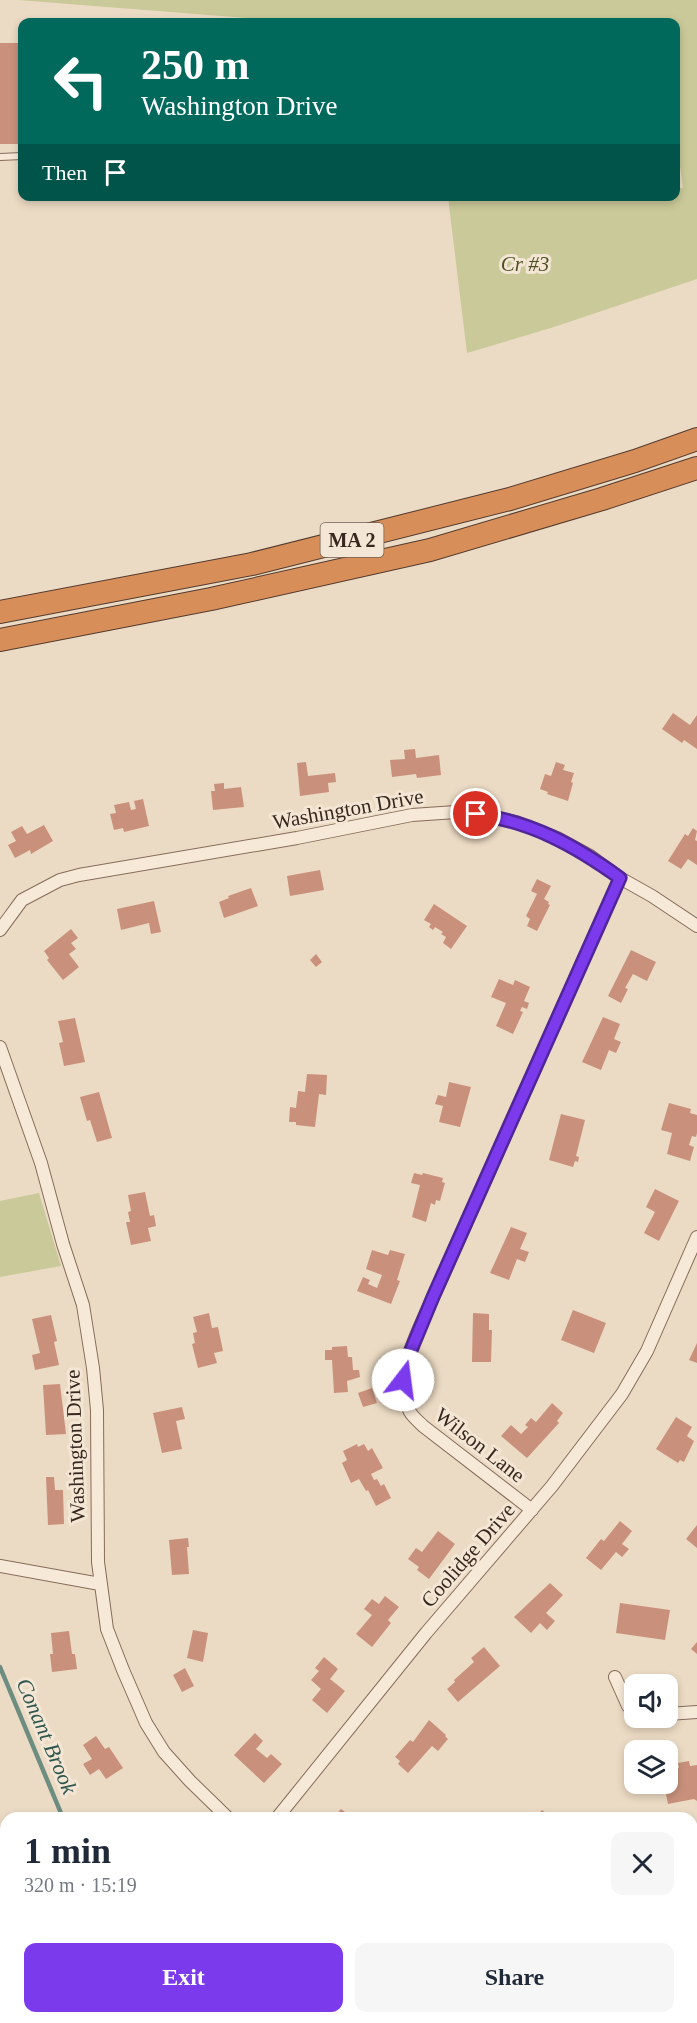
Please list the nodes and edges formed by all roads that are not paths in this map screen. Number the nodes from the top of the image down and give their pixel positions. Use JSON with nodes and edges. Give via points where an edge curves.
{"nodes":[{"id":1,"x":18,"y":156,"type":"edge"},
{"id":2,"x":0,"y":157,"type":"edge"},
{"id":3,"x":697,"y":439,"type":"edge"},
{"id":4,"x":697,"y":468,"type":"edge"},
{"id":5,"x":0,"y":612,"type":"edge"},
{"id":6,"x":0,"y":640,"type":"edge"},
{"id":7,"x":620,"y":878,"type":"junction"},
{"id":8,"x":697,"y":926,"type":"edge"},
{"id":9,"x":0,"y":930,"type":"edge"},
{"id":10,"x":0,"y":1047,"type":"edge"},
{"id":11,"x":697,"y":1237,"type":"edge"},
{"id":12,"x":532,"y":1510,"type":"junction"},
{"id":13,"x":0,"y":1566,"type":"edge"},
{"id":14,"x":100,"y":1584,"type":"junction"},
{"id":15,"x":615,"y":1677,"type":"dead end"},
{"id":16,"x":624,"y":1697,"type":"edge"},
{"id":17,"x":697,"y":1712,"type":"edge"},
{"id":18,"x":678,"y":1713,"type":"edge"},
{"id":19,"x":222,"y":1812,"type":"edge"},
{"id":20,"x":282,"y":1812,"type":"edge"}],
"edges":[{"from":1,"to":2,"type":"lane"},
{"from":3,"to":5,"type":"highway","number":"MA 2","via":[[510,499],[264,562]]},
{"from":4,"to":6,"type":"highway","number":"MA 2","via":[[429,550],[211,599]]},
{"from":7,"to":8,"type":"street","name":"Washington Drive"},
{"from":7,"to":9,"type":"street","name":"Washington Drive","via":[[590,856],[526,826],[476,814],[429,814],[60,880],[22,900]]},
{"from":7,"to":12,"type":"street","name":"Wilson Lane","via":[[433,1297],[403,1380],[410,1412],[423,1426]]},
{"from":10,"to":14,"type":"street","name":"Washington Drive","via":[[41,1163],[83,1305],[97,1410]]},
{"from":11,"to":12,"type":"street","name":"Coolidge Drive","via":[[632,1379]]},
{"from":12,"to":20,"type":"street","name":"Coolidge Drive","via":[[426,1633]]},
{"from":13,"to":14,"type":"street"},
{"from":14,"to":19,"type":"street","name":"Washington Drive","via":[[107,1629],[146,1723],[164,1752]]},
{"from":15,"to":16,"type":"street"},
{"from":17,"to":18,"type":"street"}]}
